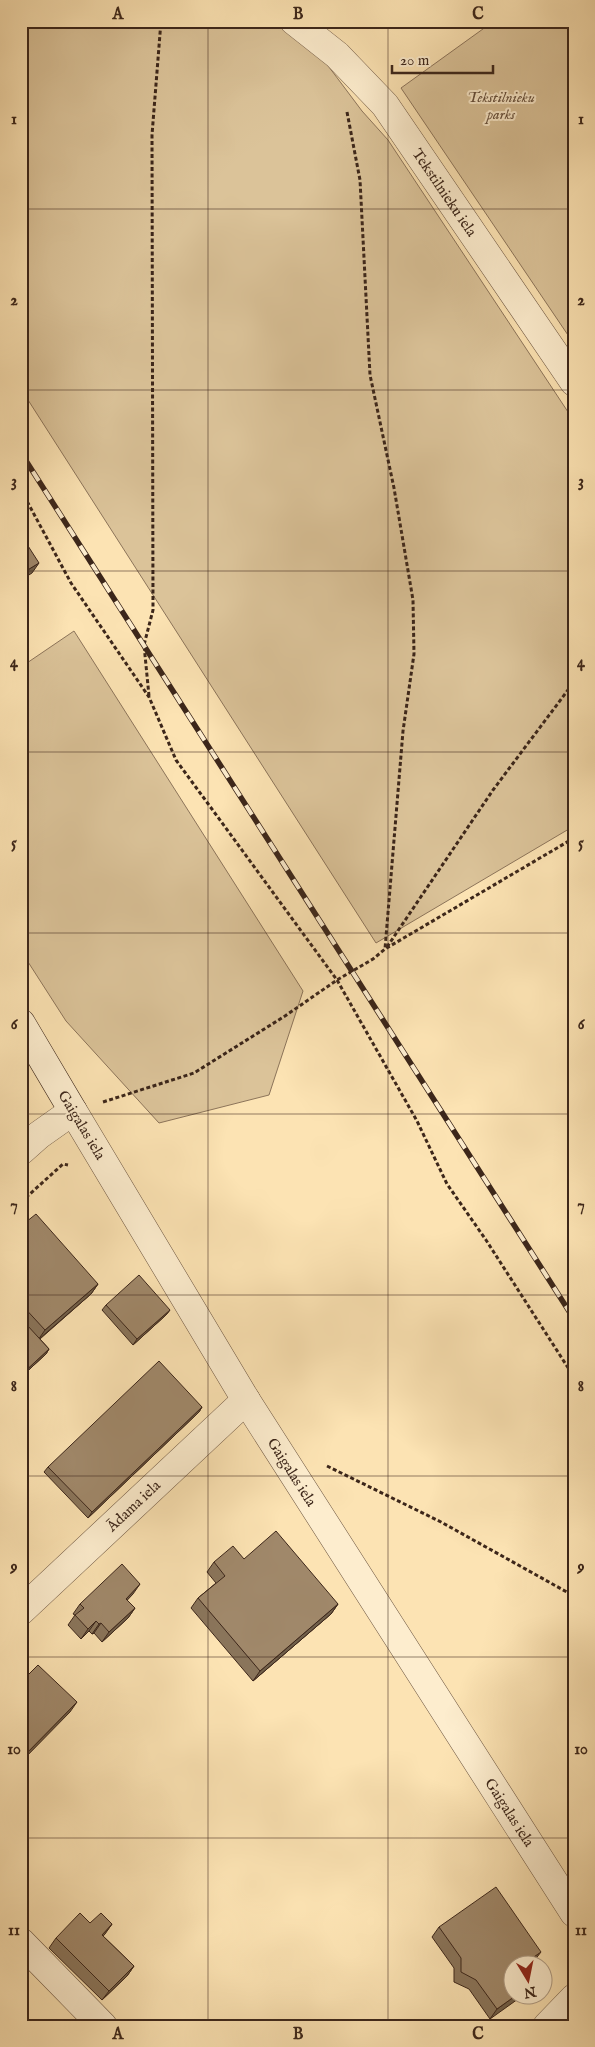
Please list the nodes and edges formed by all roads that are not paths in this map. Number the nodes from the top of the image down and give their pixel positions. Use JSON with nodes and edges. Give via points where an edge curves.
{"nodes":[{"id":1,"x":294,"y":21,"type":"edge"},
{"id":2,"x":574,"y":382,"type":"edge"},
{"id":3,"x":21,"y":1023,"type":"edge"},
{"id":4,"x":73,"y":1111,"type":"junction"},
{"id":5,"x":21,"y":1151,"type":"edge"},
{"id":6,"x":246,"y":1400,"type":"junction"},
{"id":7,"x":21,"y":1611,"type":"edge"},
{"id":8,"x":574,"y":1913,"type":"edge"},
{"id":9,"x":21,"y":1942,"type":"edge"},
{"id":10,"x":574,"y":1998,"type":"edge"},
{"id":11,"x":103,"y":2026,"type":"edge"},
{"id":12,"x":547,"y":2026,"type":"edge"}],
"edges":[{"from":1,"to":2,"type":"street","name":"Tekstilnieku iela","via":[[336,55],[386,105]]},
{"from":3,"to":4,"type":"street","name":"Gaigalas iela"},
{"from":4,"to":5,"type":"street"},
{"from":4,"to":6,"type":"street","name":"Gaigalas iela"},
{"from":6,"to":7,"type":"street","name":"Ādama iela"},
{"from":6,"to":8,"type":"street","name":"Gaigalas iela"},
{"from":9,"to":11,"type":"street"},
{"from":10,"to":12,"type":"street"}]}
